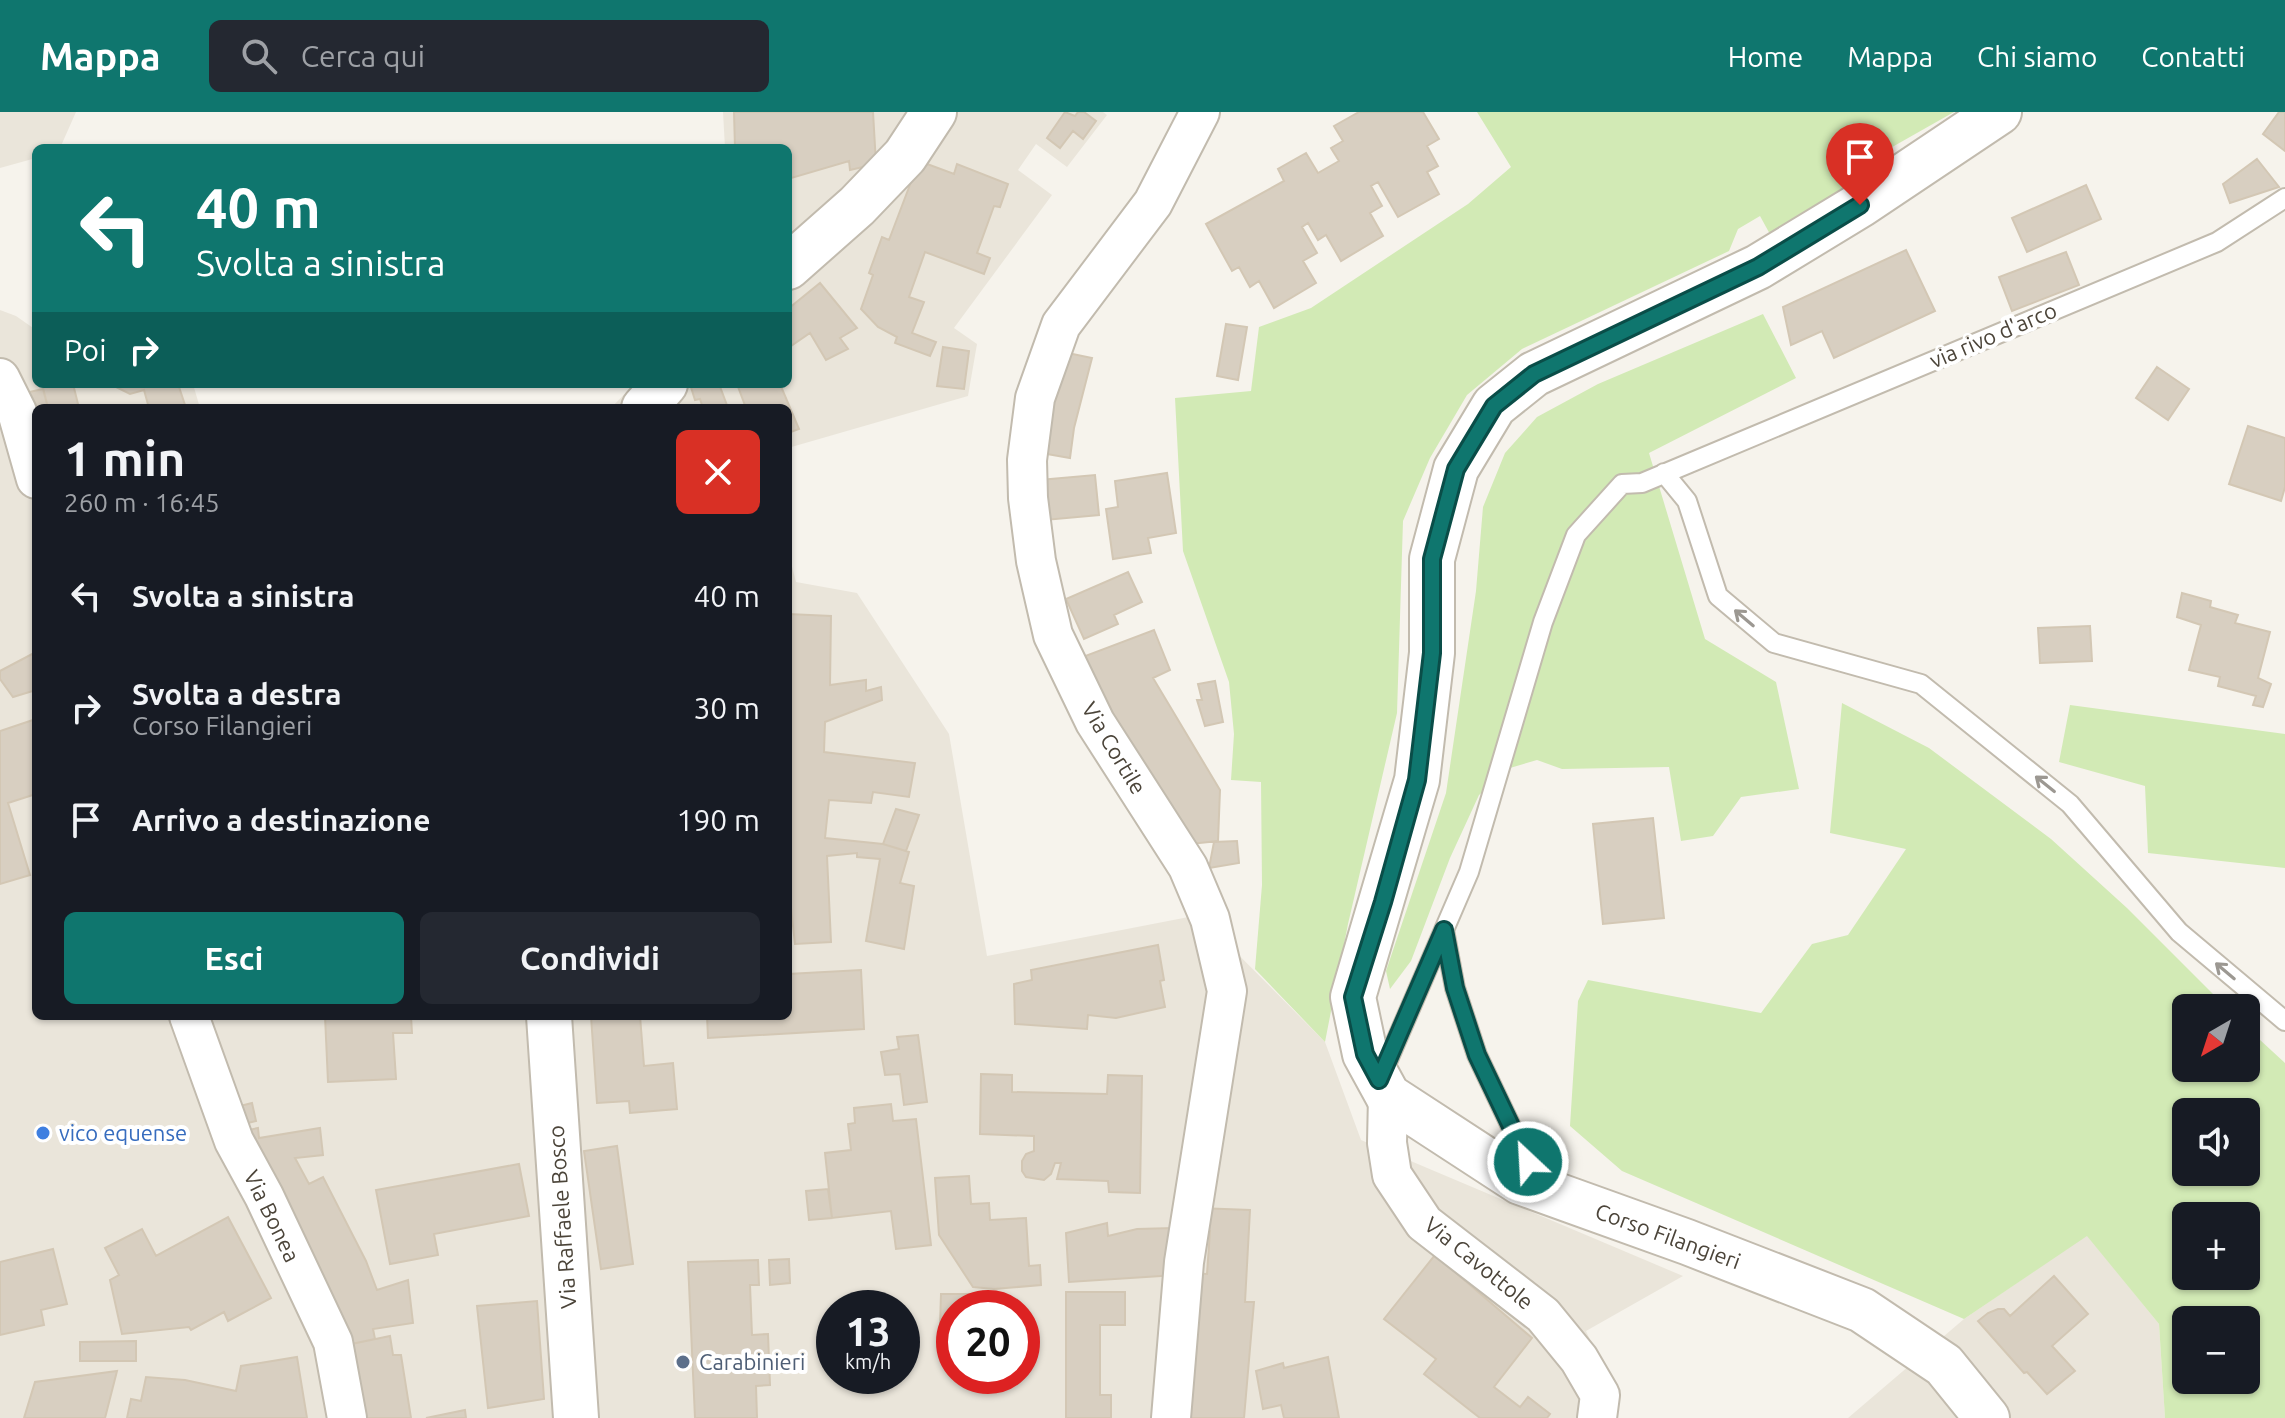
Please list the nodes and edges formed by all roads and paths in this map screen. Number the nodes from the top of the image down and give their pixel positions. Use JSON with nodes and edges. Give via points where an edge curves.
{"nodes":[{"id":1,"x":934,"y":112,"type":"edge"},
{"id":2,"x":1200,"y":112,"type":"edge"},
{"id":3,"x":1999,"y":112,"type":"edge"},
{"id":4,"x":2285,"y":198,"type":"edge"},
{"id":5,"x":792,"y":263,"type":"edge"},
{"id":6,"x":0,"y":378,"type":"edge"},
{"id":7,"x":662,"y":388,"type":"edge"},
{"id":8,"x":648,"y":404,"type":"edge"},
{"id":9,"x":32,"y":465,"type":"edge"},
{"id":10,"x":1664,"y":473,"type":"junction"},
{"id":11,"x":1444,"y":930,"type":"junction"},
{"id":12,"x":190,"y":1020,"type":"edge"},
{"id":13,"x":549,"y":1020,"type":"edge"},
{"id":14,"x":2285,"y":1021,"type":"edge"},
{"id":15,"x":1384,"y":1088,"type":"junction"},
{"id":16,"x":1541,"y":1189,"type":"junction"},
{"id":17,"x":347,"y":1418,"type":"edge"},
{"id":18,"x":576,"y":1418,"type":"edge"},
{"id":19,"x":1171,"y":1418,"type":"edge"},
{"id":20,"x":1597,"y":1418,"type":"edge"},
{"id":21,"x":1987,"y":1418,"type":"edge"}],
"edges":[{"from":1,"to":5,"type":"street","via":[[905,156]]},
{"from":2,"to":19,"type":"street","name":"Via Cortile","via":[[1153,203],[1061,325],[1035,398],[1027,460],[1036,561],[1053,635],[1095,722],[1188,867],[1210,919],[1227,991],[1184,1262]]},
{"from":3,"to":15,"type":"street","via":[[1758,267],[1534,374],[1494,406],[1456,469],[1432,559],[1432,653],[1417,780],[1353,997],[1365,1054]]},
{"from":4,"to":10,"type":"lane","name":"via rivo d'arco","via":[[2217,242]]},
{"from":6,"to":9,"type":"street","via":[[17,412]]},
{"from":7,"to":8,"type":"street"},
{"from":10,"to":11,"type":"lane","name":"via rivo d'arco","via":[[1642,483],[1622,484],[1576,535],[1543,622],[1469,872]]},
{"from":14,"to":10,"type":"lane","one_way":true,"via":[[2179,932],[2070,804],[1921,684],[1774,643],[1718,596],[1687,501]]},
{"from":11,"to":15,"type":"lane","name":"via rivo d'arco"},
{"from":11,"to":16,"type":"lane","via":[[1455,988],[1477,1055]]},
{"from":12,"to":17,"type":"street","name":"Via Bonea","via":[[234,1141],[333,1342]]},
{"from":13,"to":18,"type":"street","name":"Via Raffaele Bosco"},
{"from":15,"to":16,"type":"street","name":"Corso Filangieri","via":[[1520,1182]]},
{"from":15,"to":20,"type":"street","name":"Via Cavottole","via":[[1392,1175],[1424,1223],[1543,1315],[1600,1395]]},
{"from":16,"to":21,"type":"street","name":"Corso Filangieri","via":[[1862,1310],[1944,1365]]}]}
